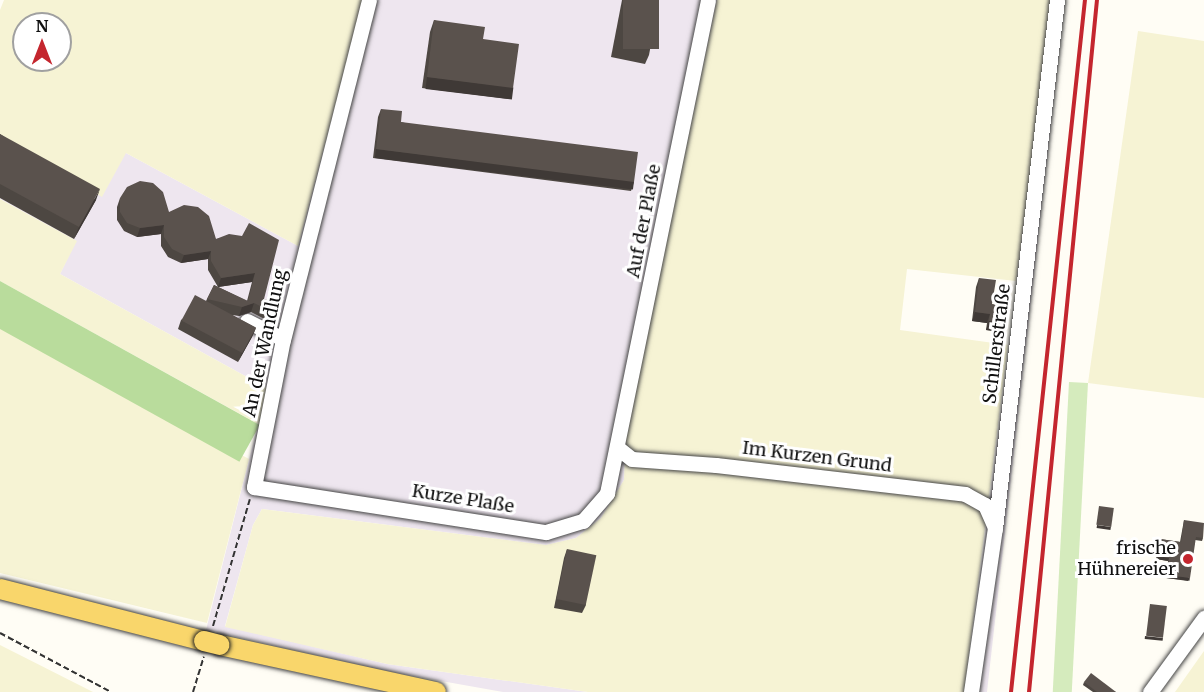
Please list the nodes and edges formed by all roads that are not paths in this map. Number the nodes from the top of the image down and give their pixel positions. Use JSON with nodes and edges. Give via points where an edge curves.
{"nodes":[{"id":1,"x":369,"y":0,"type":"edge"},
{"id":2,"x":708,"y":0,"type":"edge"},
{"id":3,"x":1057,"y":0,"type":"edge"},
{"id":4,"x":247,"y":321,"type":"edge"},
{"id":5,"x":284,"y":339,"type":"junction"},
{"id":6,"x":618,"y":449,"type":"junction"},
{"id":7,"x":254,"y":487,"type":"joint"},
{"id":8,"x":995,"y":528,"type":"junction"},
{"id":9,"x":0,"y":589,"type":"edge"},
{"id":10,"x":1204,"y":618,"type":"edge"},
{"id":11,"x":436,"y":692,"type":"edge"},
{"id":12,"x":972,"y":692,"type":"edge"},
{"id":13,"x":1150,"y":692,"type":"edge"}],
"edges":[{"from":1,"to":5,"type":"street","name":"An der Wandlung"},
{"from":2,"to":6,"type":"street","name":"Auf der Plaße"},
{"from":3,"to":8,"type":"street","name":"Schillerstraße"},
{"from":4,"to":5,"type":"street"},
{"from":5,"to":7,"type":"street","name":"An der Wandlung"},
{"from":6,"to":7,"type":"street","name":"Kurze Plaße","via":[[607,493],[595,510],[583,521],[546,532]]},
{"from":6,"to":8,"type":"street","name":"Im Kurzen Grund","via":[[632,459],[965,494],[985,505]]},
{"from":8,"to":12,"type":"street","name":"Schillerstraße"},
{"from":9,"to":11,"type":"main road","via":[[210,642]]},
{"from":10,"to":13,"type":"street"}]}
